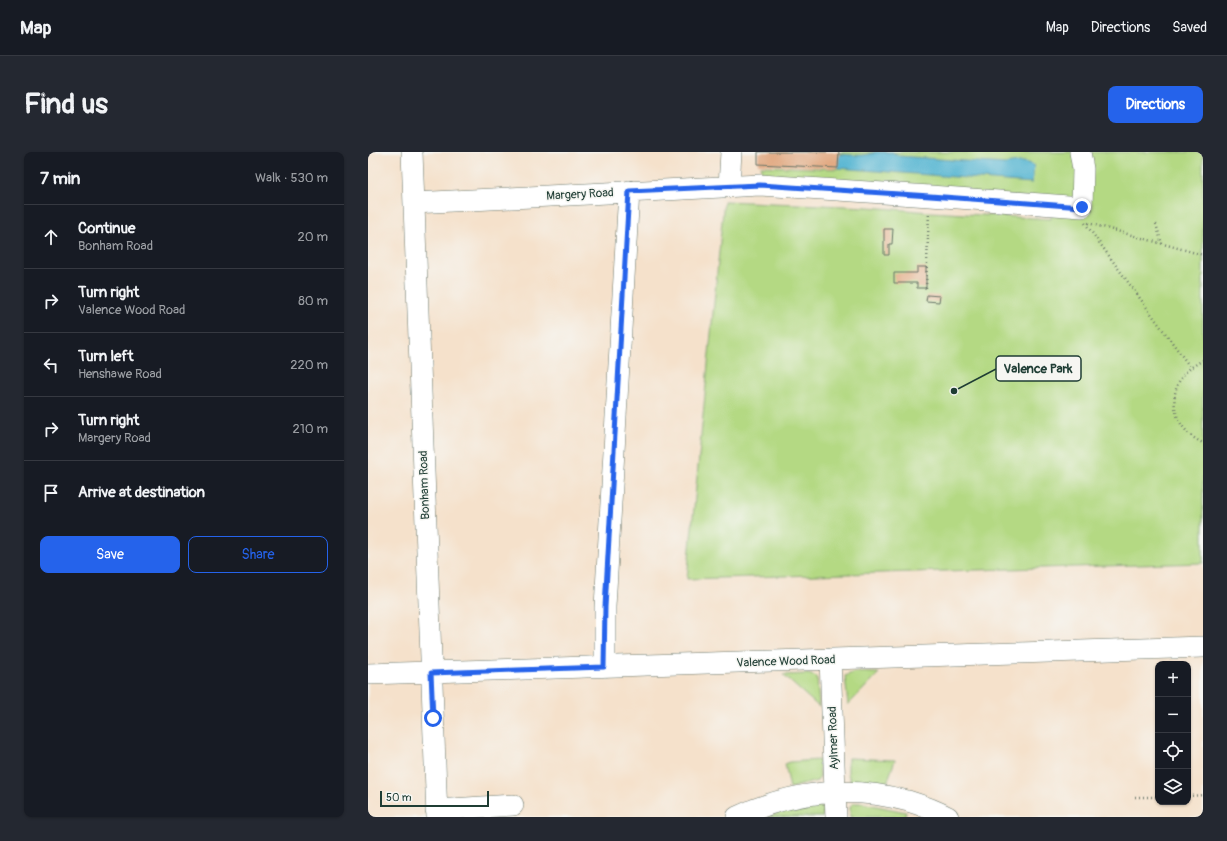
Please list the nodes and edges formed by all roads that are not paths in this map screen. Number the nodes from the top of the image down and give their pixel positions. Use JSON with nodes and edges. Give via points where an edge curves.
{"nodes":[{"id":1,"x":412,"y":152,"type":"edge"},
{"id":2,"x":731,"y":152,"type":"edge"},
{"id":3,"x":1080,"y":152,"type":"edge"},
{"id":4,"x":729,"y":187,"type":"junction"},
{"id":5,"x":629,"y":191,"type":"junction"},
{"id":6,"x":414,"y":203,"type":"junction"},
{"id":7,"x":1203,"y":647,"type":"edge"},
{"id":8,"x":830,"y":659,"type":"junction"},
{"id":9,"x":604,"y":667,"type":"junction"},
{"id":10,"x":431,"y":673,"type":"junction"},
{"id":11,"x":368,"y":674,"type":"edge"},
{"id":12,"x":835,"y":792,"type":"junction"},
{"id":13,"x":513,"y":805,"type":"dead end"},
{"id":14,"x":436,"y":813,"type":"edge"},
{"id":15,"x":737,"y":817,"type":"edge"},
{"id":16,"x":836,"y":817,"type":"edge"},
{"id":17,"x":948,"y":817,"type":"edge"}],
"edges":[{"from":1,"to":6,"type":"street","name":"Bonham Road"},
{"from":2,"to":4,"type":"street"},
{"from":3,"to":4,"type":"street","name":"Margery Road","via":[[1083,169],[1082,207],[760,185]]},
{"from":4,"to":5,"type":"street","name":"Margery Road"},
{"from":5,"to":6,"type":"street","name":"Margery Road"},
{"from":5,"to":9,"type":"street","via":[[605,607]]},
{"from":6,"to":10,"type":"street","name":"Bonham Road"},
{"from":7,"to":8,"type":"street","name":"Valence Wood Road"},
{"from":8,"to":9,"type":"street","name":"Valence Wood Road"},
{"from":8,"to":12,"type":"street","name":"Aylmer Road"},
{"from":9,"to":10,"type":"street","name":"Valence Wood Road"},
{"from":10,"to":11,"type":"street","name":"Valence Wood Road"},
{"from":10,"to":14,"type":"street","name":"Bonham Road"},
{"from":12,"to":15,"type":"street","via":[[779,800]]},
{"from":12,"to":16,"type":"street","name":"Aylmer Road"},
{"from":12,"to":17,"type":"street","via":[[891,797],[918,804]]},
{"from":13,"to":14,"type":"street"}]}
